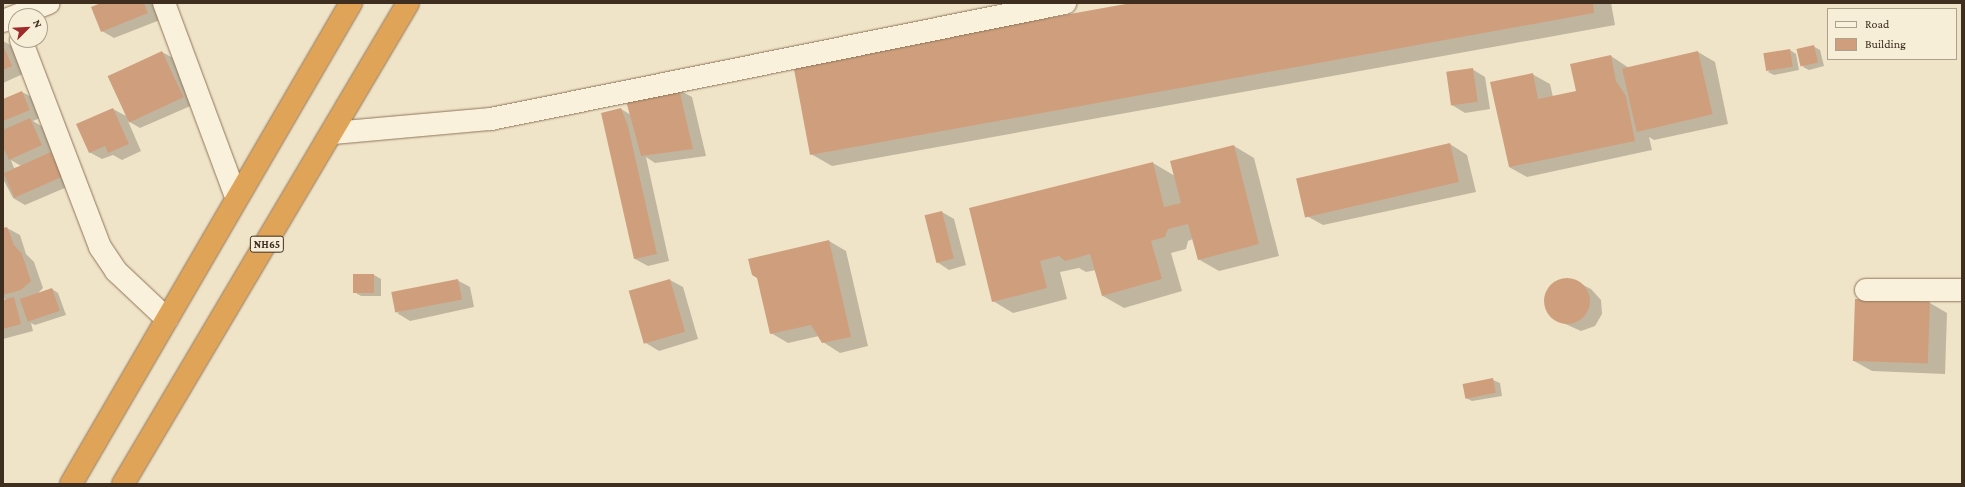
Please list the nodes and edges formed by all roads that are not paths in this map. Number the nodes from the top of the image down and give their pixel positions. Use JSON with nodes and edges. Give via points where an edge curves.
{"nodes":[{"id":1,"x":49,"y":3,"type":"edge"},
{"id":2,"x":164,"y":3,"type":"edge"},
{"id":3,"x":351,"y":3,"type":"edge"},
{"id":4,"x":408,"y":3,"type":"edge"},
{"id":5,"x":1065,"y":3,"type":"edge"},
{"id":6,"x":38,"y":8,"type":"edge"},
{"id":7,"x":24,"y":48,"type":"edge"},
{"id":8,"x":333,"y":133,"type":"junction"},
{"id":9,"x":236,"y":197,"type":"junction"},
{"id":10,"x":1866,"y":290,"type":"dead end"},
{"id":11,"x":1962,"y":290,"type":"edge"},
{"id":12,"x":167,"y":319,"type":"junction"},
{"id":13,"x":71,"y":484,"type":"edge"},
{"id":14,"x":123,"y":484,"type":"edge"}],
"edges":[{"from":1,"to":6,"type":"street"},
{"from":2,"to":9,"type":"street"},
{"from":3,"to":9,"type":"highway","via":[[283,122]]},
{"from":4,"to":8,"type":"highway","number":"NH65"},
{"from":5,"to":8,"type":"street","via":[[491,119]]},
{"from":7,"to":12,"type":"street","via":[[100,247],[116,271]]},
{"from":8,"to":14,"type":"highway","number":"NH65"},
{"from":9,"to":12,"type":"highway"},
{"from":10,"to":11,"type":"street"},
{"from":12,"to":13,"type":"highway"}]}
